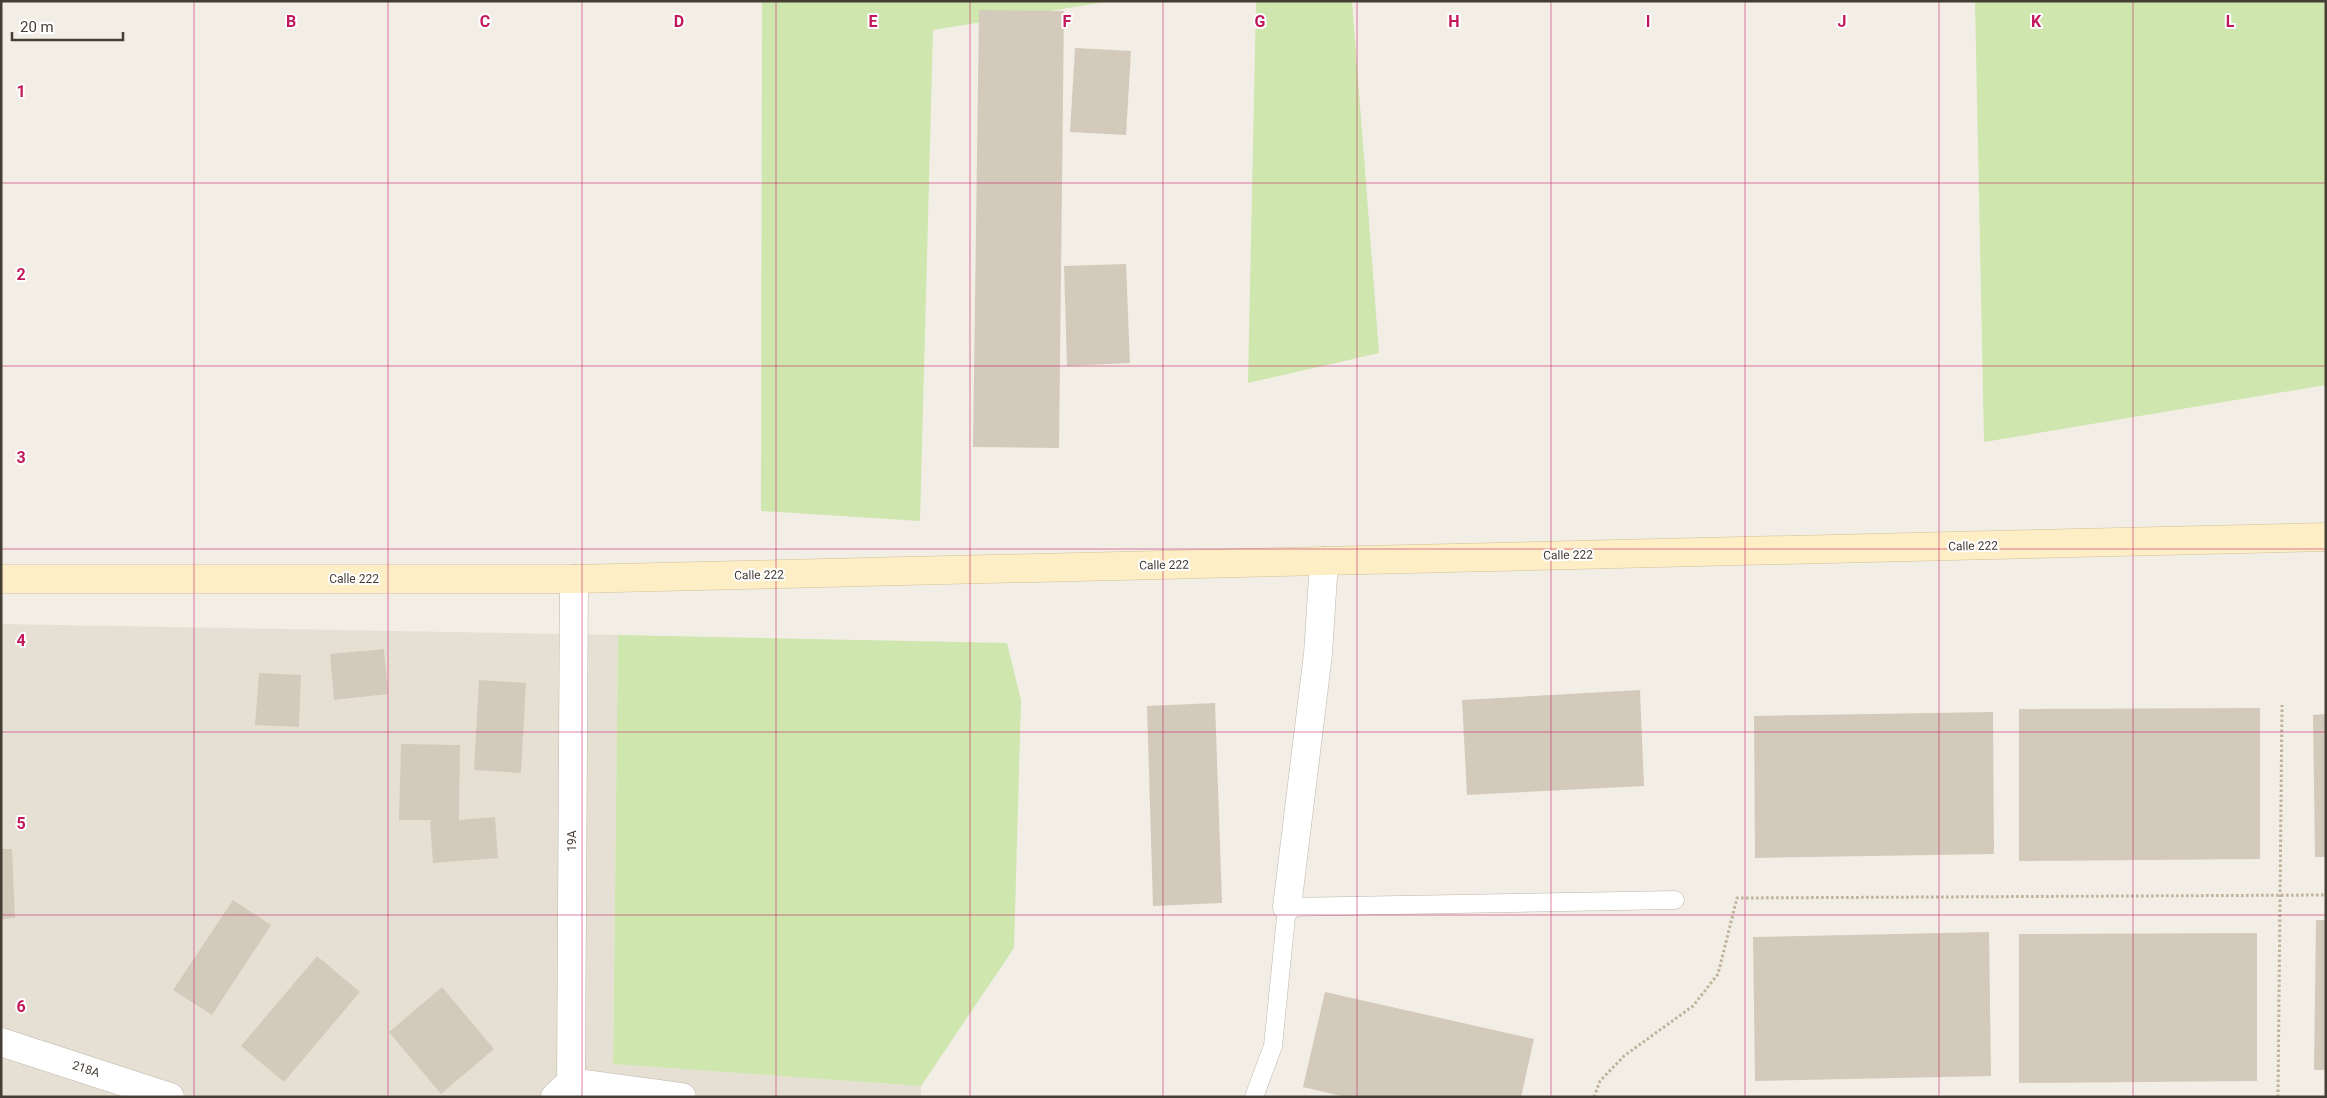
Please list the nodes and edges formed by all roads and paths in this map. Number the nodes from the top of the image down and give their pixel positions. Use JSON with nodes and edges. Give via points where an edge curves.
{"nodes":[{"id":1,"x":2326,"y":537,"type":"edge"},
{"id":2,"x":1324,"y":561,"type":"junction"},
{"id":3,"x":1,"y":579,"type":"edge"},
{"id":4,"x":574,"y":579,"type":"junction"},
{"id":5,"x":2282,"y":705,"type":"dead end"},
{"id":6,"x":2280,"y":895,"type":"junction"},
{"id":7,"x":2326,"y":895,"type":"edge"},
{"id":8,"x":1675,"y":900,"type":"dead end"},
{"id":9,"x":1287,"y":907,"type":"junction"},
{"id":10,"x":1,"y":1042,"type":"edge"},
{"id":11,"x":563,"y":1089,"type":"edge"},
{"id":12,"x":169,"y":1096,"type":"edge"},
{"id":13,"x":682,"y":1097,"type":"edge"},
{"id":14,"x":1254,"y":1097,"type":"edge"},
{"id":15,"x":1594,"y":1097,"type":"edge"},
{"id":16,"x":2278,"y":1097,"type":"edge"}],
"edges":[{"from":1,"to":2,"type":"main road","name":"Calle 222"},
{"from":2,"to":4,"type":"main road","name":"Calle 222"},
{"from":2,"to":9,"type":"street","via":[[1318,654]]},
{"from":3,"to":4,"type":"main road","name":"Calle 222"},
{"from":4,"to":11,"type":"street","name":"19A"},
{"from":5,"to":6,"type":"path"},
{"from":6,"to":7,"type":"path"},
{"from":6,"to":15,"type":"path","via":[[1737,898],[1718,974],[1693,1006],[1624,1056],[1600,1081]]},
{"from":6,"to":16,"type":"path"},
{"from":8,"to":9,"type":"lane"},
{"from":9,"to":14,"type":"lane","via":[[1273,1046]]},
{"from":10,"to":12,"type":"street","name":"218A"},
{"from":11,"to":13,"type":"street"}]}
